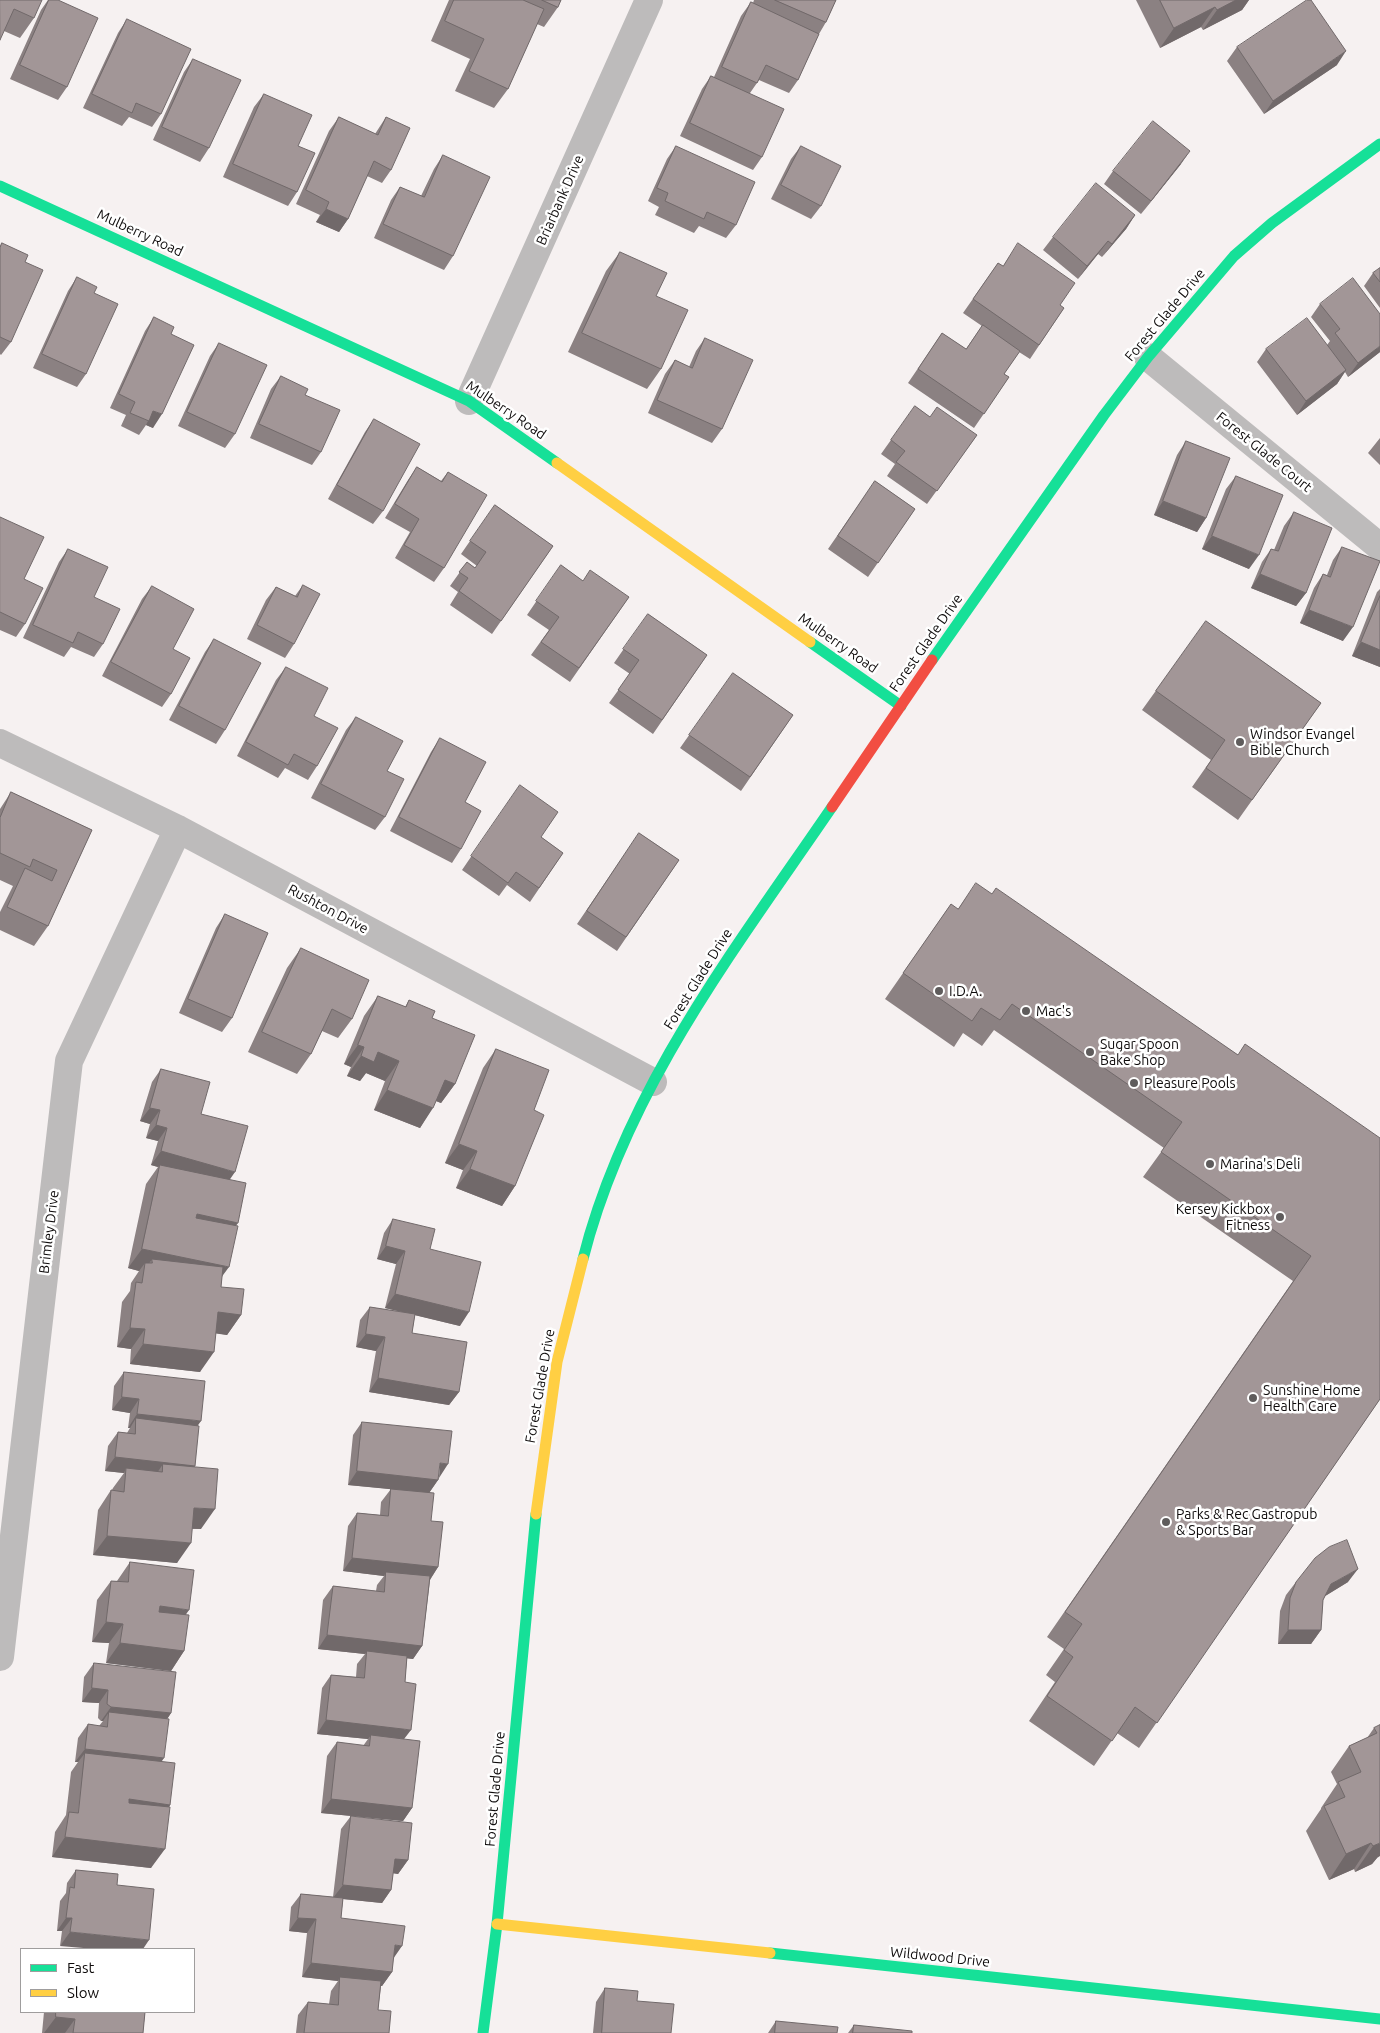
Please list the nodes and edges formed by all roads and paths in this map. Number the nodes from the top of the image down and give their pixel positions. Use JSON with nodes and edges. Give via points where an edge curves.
{"nodes":[{"id":1,"x":649,"y":0,"type":"edge"},
{"id":2,"x":1380,"y":144,"type":"edge"},
{"id":3,"x":0,"y":186,"type":"edge"},
{"id":4,"x":1148,"y":357,"type":"junction"},
{"id":5,"x":469,"y":400,"type":"junction"},
{"id":6,"x":1380,"y":547,"type":"edge"},
{"id":7,"x":901,"y":706,"type":"junction"},
{"id":8,"x":0,"y":743,"type":"edge"},
{"id":9,"x":178,"y":829,"type":"junction"},
{"id":10,"x":653,"y":1082,"type":"junction"},
{"id":11,"x":0,"y":1657,"type":"edge"},
{"id":12,"x":497,"y":1924,"type":"junction"},
{"id":13,"x":1380,"y":2019,"type":"edge"},
{"id":14,"x":483,"y":2033,"type":"edge"}],
"edges":[{"from":1,"to":5,"type":"street","name":"Briarbank Drive"},
{"from":2,"to":4,"type":"street","name":"Forest Glade Drive","via":[[1272,223],[1234,256]]},
{"from":3,"to":5,"type":"street","name":"Mulberry Road"},
{"from":4,"to":6,"type":"street","name":"Forest Glade Court"},
{"from":4,"to":7,"type":"street","name":"Forest Glade Drive"},
{"from":5,"to":7,"type":"street","name":"Mulberry Road"},
{"from":7,"to":10,"type":"street","name":"Forest Glade Drive","via":[[697,1004]]},
{"from":8,"to":9,"type":"street","name":"Rushton Drive"},
{"from":9,"to":10,"type":"street","name":"Rushton Drive"},
{"from":9,"to":11,"type":"street","name":"Brimley Drive","via":[[69,1061]]},
{"from":10,"to":12,"type":"street","name":"Forest Glade Drive","via":[[614,1162],[585,1251],[557,1362],[539,1486]]},
{"from":12,"to":13,"type":"street","name":"Wildwood Drive"},
{"from":12,"to":14,"type":"street","name":"Forest Glade Drive"}]}
